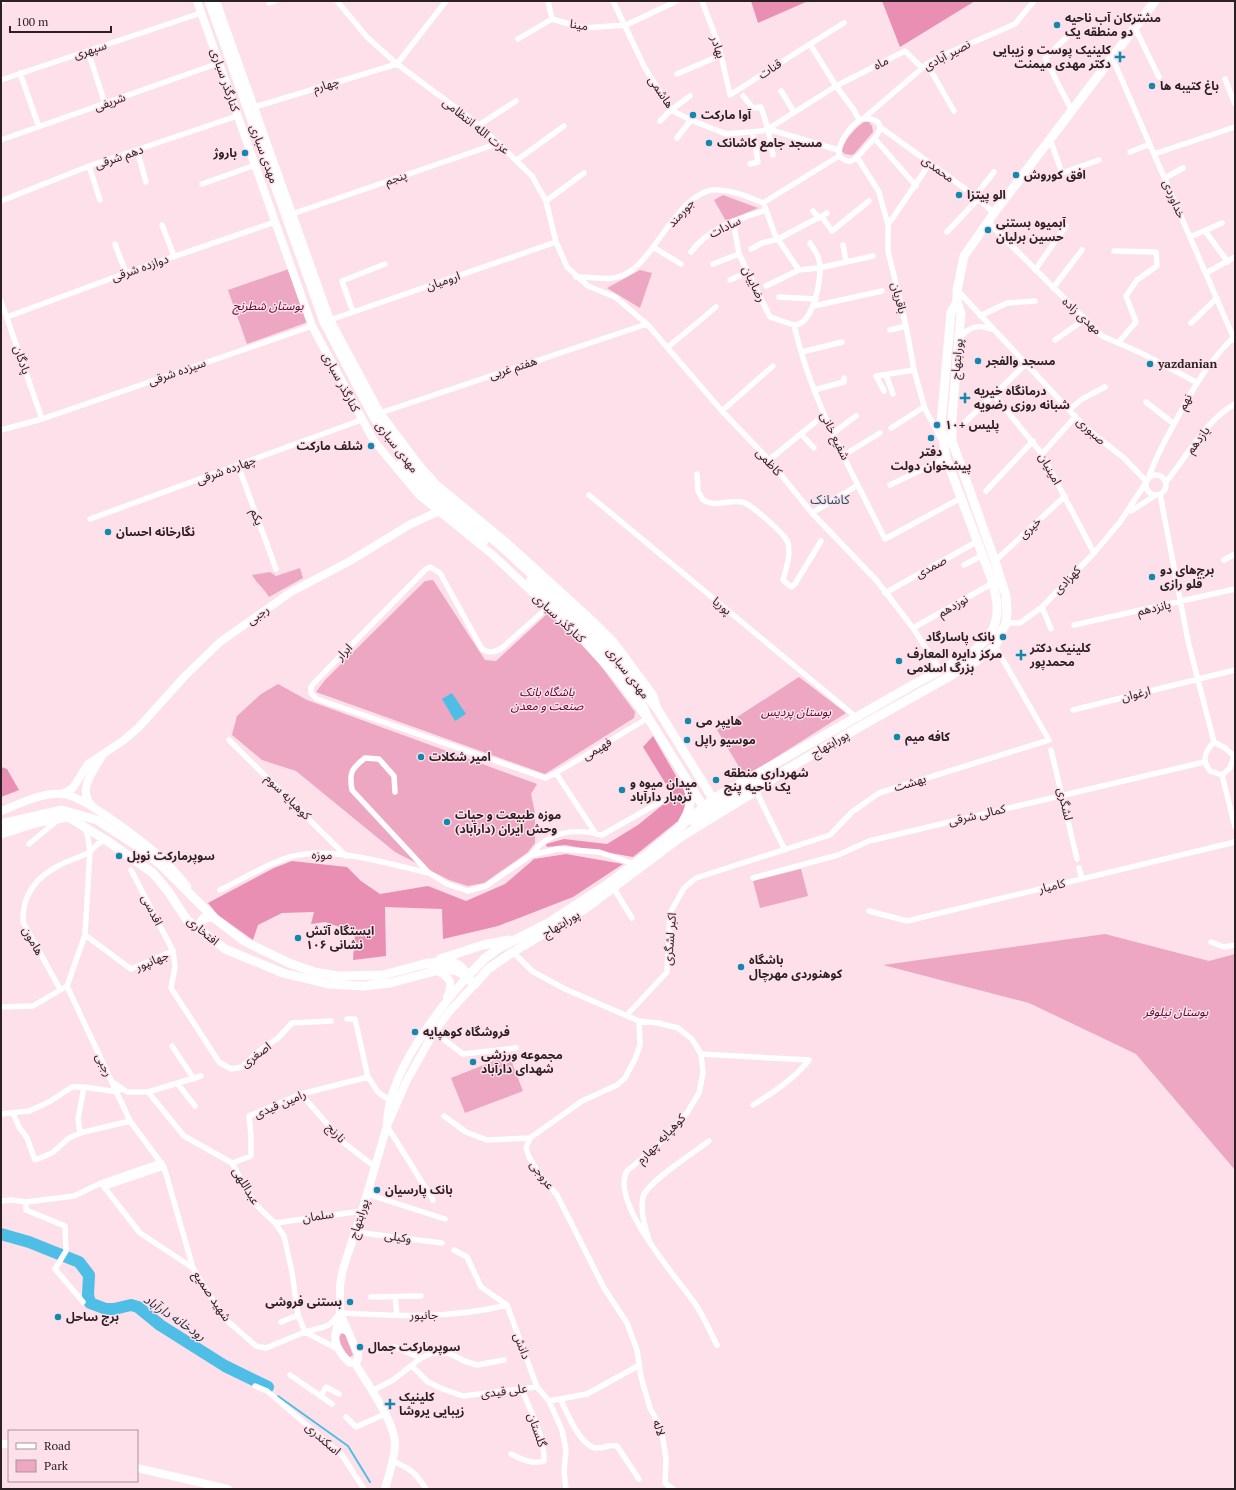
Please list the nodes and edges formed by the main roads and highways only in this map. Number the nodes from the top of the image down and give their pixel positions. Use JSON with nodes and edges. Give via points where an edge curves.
{"nodes":[{"id":1,"x":197,"y":1,"type":"edge"},
{"id":2,"x":203,"y":1,"type":"edge"},
{"id":3,"x":209,"y":1,"type":"edge"},
{"id":4,"x":216,"y":1,"type":"edge"},
{"id":5,"x":1155,"y":1,"type":"edge"},
{"id":6,"x":957,"y":302,"type":"junction"},
{"id":7,"x":321,"y":323,"type":"junction"},
{"id":8,"x":370,"y":417,"type":"junction"},
{"id":9,"x":438,"y":512,"type":"junction"},
{"id":10,"x":910,"y":686,"type":"junction"},
{"id":11,"x":916,"y":695,"type":"junction"},
{"id":12,"x":647,"y":717,"type":"junction"},
{"id":13,"x":856,"y":717,"type":"junction"},
{"id":14,"x":861,"y":726,"type":"junction"},
{"id":15,"x":679,"y":746,"type":"junction"},
{"id":16,"x":669,"y":752,"type":"junction"},
{"id":17,"x":104,"y":754,"type":"junction"},
{"id":18,"x":779,"y":774,"type":"junction"},
{"id":19,"x":684,"y":778,"type":"junction"},
{"id":20,"x":62,"y":794,"type":"junction"},
{"id":21,"x":713,"y":799,"type":"junction"},
{"id":22,"x":703,"y":806,"type":"junction"},
{"id":23,"x":95,"y":809,"type":"junction"},
{"id":24,"x":713,"y":809,"type":"junction"},
{"id":25,"x":1,"y":811,"type":"edge"},
{"id":26,"x":1,"y":824,"type":"edge"},
{"id":27,"x":680,"y":828,"type":"junction"},
{"id":28,"x":1,"y":834,"type":"edge"},
{"id":29,"x":681,"y":837,"type":"junction"},
{"id":30,"x":198,"y":901,"type":"junction"},
{"id":31,"x":213,"y":917,"type":"junction"},
{"id":32,"x":199,"y":930,"type":"junction"},
{"id":33,"x":514,"y":940,"type":"junction"},
{"id":34,"x":523,"y":945,"type":"junction"},
{"id":35,"x":423,"y":964,"type":"junction"},
{"id":36,"x":437,"y":971,"type":"junction"},
{"id":37,"x":467,"y":977,"type":"junction"},
{"id":38,"x":331,"y":980,"type":"junction"},
{"id":39,"x":474,"y":985,"type":"junction"},
{"id":40,"x":445,"y":1002,"type":"junction"},
{"id":41,"x":387,"y":1126,"type":"junction"},
{"id":42,"x":340,"y":1313,"type":"junction"},
{"id":43,"x":349,"y":1333,"type":"junction"},
{"id":44,"x":335,"y":1336,"type":"junction"},
{"id":45,"x":355,"y":1363,"type":"junction"},
{"id":46,"x":138,"y":1468,"type":"edge"},
{"id":47,"x":228,"y":1489,"type":"edge"},
{"id":48,"x":385,"y":1489,"type":"edge"}],
"edges":[{"from":1,"to":7,"type":"main road","name":"کنارگذر سباری","via":[[275,222]]},
{"from":2,"to":7,"type":"main road","name":"مهدی سباری"},
{"from":3,"to":7,"type":"main road","name":"مهدی سباری"},
{"from":4,"to":7,"type":"main road","name":"کنارگذر سباری","via":[[292,214]]},
{"from":5,"to":6,"type":"main road","name":"پورابتهاج","via":[[964,256]]},
{"from":6,"to":10,"type":"main road","name":"پورابتهاج","via":[[951,312],[941,424],[942,440],[946,458],[992,583],[997,615],[990,636],[972,653]]},
{"from":6,"to":11,"type":"main road","name":"پورابتهاج","via":[[961,313],[952,441],[1006,596],[1006,623],[995,646],[975,662]]},
{"from":7,"to":8,"type":"main road","name":"مهدی سباری"},
{"from":8,"to":9,"type":"main road","name":"کنارگذر سباری","via":[[374,441],[398,473]]},
{"from":8,"to":12,"type":"main road","via":[[409,474],[424,490],[497,551],[603,650],[641,702]]},
{"from":8,"to":15,"type":"main road","name":"مهدی سباری","via":[[413,470],[444,500],[501,546],[592,629],[658,710]]},
{"from":9,"to":12,"type":"main road","name":"کنارگذر سباری","via":[[493,555],[598,655]]},
{"from":9,"to":17,"type":"main road","name":"رجبی","via":[[291,592],[244,624],[220,642],[185,676],[139,727]]},
{"from":10,"to":11,"type":"main road"},
{"from":10,"to":13,"type":"main road","name":"پورابتهاج"},
{"from":11,"to":14,"type":"main road","name":"پورابتهاج"},
{"from":12,"to":16,"type":"main road"},
{"from":13,"to":14,"type":"main road"},
{"from":13,"to":21,"type":"main road","name":"پورابتهاج"},
{"from":14,"to":18,"type":"main road","name":"پورابتهاج"},
{"from":15,"to":16,"type":"main road"},
{"from":15,"to":21,"type":"main road","name":"مهدی سباری"},
{"from":16,"to":19,"type":"main road"},
{"from":17,"to":20,"type":"main road","name":"رجبی","via":[[88,764],[73,788]]},
{"from":17,"to":23,"type":"main road","name":"رجبی","via":[[85,789],[87,800]]},
{"from":18,"to":24,"type":"main road"},
{"from":18,"to":29,"type":"main road","name":"پورابتهاج"},
{"from":19,"to":22,"type":"main road"},
{"from":19,"to":27,"type":"main road","via":[[690,792],[690,808]]},
{"from":20,"to":23,"type":"main road"},
{"from":20,"to":25,"type":"main road","via":[[36,798]]},
{"from":21,"to":22,"type":"main road","name":"پورابتهاج"},
{"from":21,"to":24,"type":"main road"},
{"from":22,"to":27,"type":"main road","name":"پورابتهاج"},
{"from":23,"to":30,"type":"main road","via":[[166,862]]},
{"from":24,"to":29,"type":"main road"},
{"from":26,"to":30,"type":"main road","name":"افتخاری","via":[[62,810],[96,820],[143,850]]},
{"from":27,"to":33,"type":"main road","name":"پورابتهاج","via":[[562,915]]},
{"from":28,"to":32,"type":"main road","name":"افتخاری","via":[[39,822],[68,817],[153,873],[187,920]]},
{"from":29,"to":34,"type":"main road","name":"پورابتهاج","via":[[614,889],[562,924]]},
{"from":30,"to":31,"type":"main road","name":"افتخاری"},
{"from":31,"to":32,"type":"main road","via":[[204,918],[200,922]]},
{"from":31,"to":38,"type":"main road","name":"افتخاری","via":[[244,941]]},
{"from":32,"to":38,"type":"main road","name":"افتخاری","via":[[225,949],[283,972],[312,981]]},
{"from":33,"to":34,"type":"main road","via":[[516,946]]},
{"from":33,"to":35,"type":"main road","via":[[484,945]]},
{"from":33,"to":37,"type":"main road","name":"پورابتهاج","via":[[484,959]]},
{"from":34,"to":39,"type":"main road","name":"پورابتهاج","via":[[488,969]]},
{"from":35,"to":37,"type":"main road","via":[[456,963],[462,967]]},
{"from":35,"to":38,"type":"main road","name":"افتخاری","via":[[383,975]]},
{"from":36,"to":37,"type":"main road","name":"افتخاری","via":[[450,969]]},
{"from":36,"to":38,"type":"main road","name":"افتخاری","via":[[390,983],[363,986]]},
{"from":36,"to":40,"type":"main road","via":[[450,981],[450,990]]},
{"from":37,"to":39,"type":"main road"},
{"from":37,"to":40,"type":"main road","name":"پورابتهاج"},
{"from":39,"to":41,"type":"main road","name":"پورابتهاج","via":[[434,1032],[407,1080]]},
{"from":40,"to":41,"type":"main road","name":"پورابتهاج","via":[[398,1081],[387,1112]]},
{"from":41,"to":42,"type":"main road","name":"پورابتهاج","via":[[343,1269]]},
{"from":42,"to":43,"type":"main road"},
{"from":42,"to":44,"type":"main road"},
{"from":43,"to":44,"type":"main road","via":[[340,1329]]},
{"from":43,"to":45,"type":"main road","via":[[358,1354]]},
{"from":44,"to":45,"type":"main road","via":[[340,1350],[350,1363]]},
{"from":45,"to":48,"type":"main road","via":[[385,1414],[394,1438],[395,1447]]},
{"from":46,"to":47,"type":"main road"}]}
